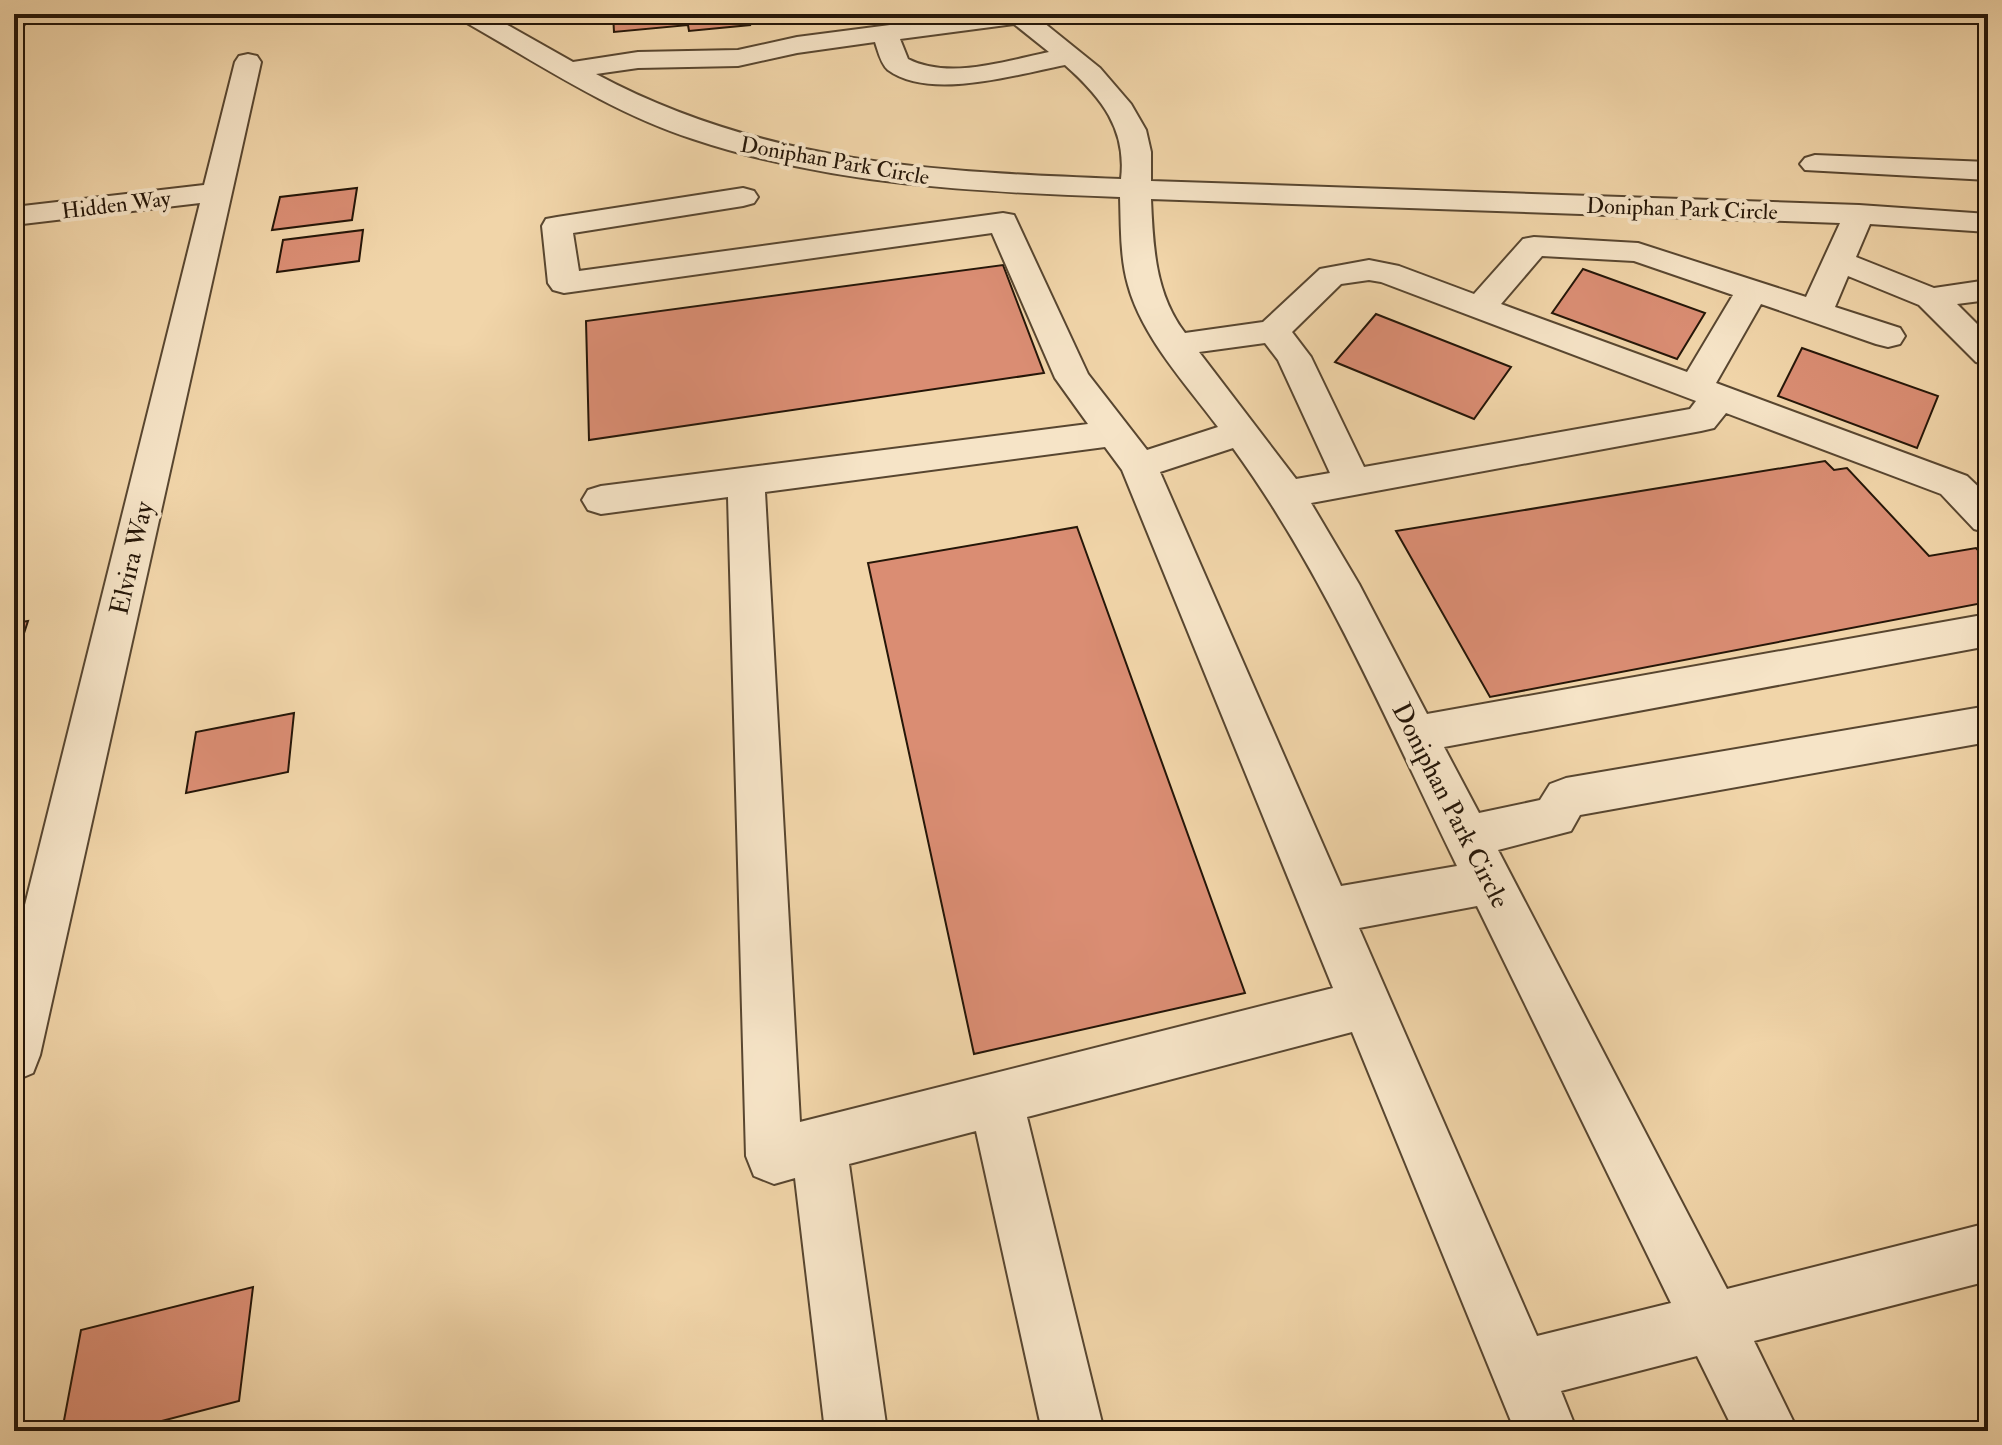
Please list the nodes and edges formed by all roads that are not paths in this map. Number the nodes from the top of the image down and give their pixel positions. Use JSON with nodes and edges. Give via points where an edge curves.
{"nodes":[{"id":1,"x":18,"y":14,"type":"edge"},
{"id":2,"x":469,"y":14,"type":"edge"},
{"id":3,"x":1018,"y":15,"type":"edge"},
{"id":4,"x":14,"y":21,"type":"edge"},
{"id":5,"x":885,"y":33,"type":"junction"},
{"id":6,"x":1067,"y":57,"type":"junction"},
{"id":7,"x":248,"y":62,"type":"dead end"},
{"id":8,"x":573,"y":70,"type":"junction"},
{"id":9,"x":784,"y":154,"type":"junction"},
{"id":10,"x":1815,"y":164,"type":"dead end"},
{"id":11,"x":1887,"y":167,"type":"junction"},
{"id":12,"x":1988,"y":171,"type":"edge"},
{"id":13,"x":1135,"y":189,"type":"junction"},
{"id":14,"x":217,"y":192,"type":"junction"},
{"id":15,"x":743,"y":197,"type":"junction"},
{"id":16,"x":1520,"y":202,"type":"junction"},
{"id":17,"x":1013,"y":204,"type":"junction"},
{"id":18,"x":1859,"y":214,"type":"junction"},
{"id":19,"x":14,"y":216,"type":"edge"},
{"id":20,"x":1918,"y":217,"type":"junction"},
{"id":21,"x":1988,"y":223,"type":"edge"},
{"id":22,"x":1534,"y":246,"type":"junction"},
{"id":23,"x":754,"y":257,"type":"junction"},
{"id":24,"x":1838,"y":261,"type":"junction"},
{"id":25,"x":1988,"y":290,"type":"edge"},
{"id":26,"x":1752,"y":291,"type":"junction"},
{"id":27,"x":1931,"y":298,"type":"junction"},
{"id":28,"x":1479,"y":308,"type":"junction"},
{"id":29,"x":1816,"y":312,"type":"junction"},
{"id":30,"x":1273,"y":331,"type":"junction"},
{"id":31,"x":1888,"y":336,"type":"dead end"},
{"id":32,"x":1177,"y":345,"type":"junction"},
{"id":33,"x":1988,"y":354,"type":"edge"},
{"id":34,"x":1707,"y":393,"type":"junction"},
{"id":35,"x":1242,"y":432,"type":"junction"},
{"id":36,"x":1127,"y":450,"type":"junction"},
{"id":37,"x":746,"y":481,"type":"junction"},
{"id":38,"x":1353,"y":483,"type":"junction"},
{"id":39,"x":1287,"y":494,"type":"junction"},
{"id":40,"x":601,"y":500,"type":"dead end"},
{"id":41,"x":1988,"y":519,"type":"edge"},
{"id":42,"x":1988,"y":630,"type":"edge"},
{"id":43,"x":1988,"y":724,"type":"edge"},
{"id":44,"x":1416,"y":734,"type":"junction"},
{"id":45,"x":1466,"y":836,"type":"junction"},
{"id":46,"x":1490,"y":882,"type":"junction"},
{"id":47,"x":1327,"y":911,"type":"junction"},
{"id":48,"x":1366,"y":1004,"type":"junction"},
{"id":49,"x":14,"y":1055,"type":"edge"},
{"id":50,"x":996,"y":1099,"type":"junction"},
{"id":51,"x":818,"y":1144,"type":"junction"},
{"id":52,"x":1988,"y":1252,"type":"edge"},
{"id":53,"x":1713,"y":1325,"type":"junction"},
{"id":54,"x":1521,"y":1371,"type":"junction"},
{"id":55,"x":856,"y":1431,"type":"edge"},
{"id":56,"x":1073,"y":1431,"type":"edge"},
{"id":57,"x":1546,"y":1431,"type":"edge"},
{"id":58,"x":1767,"y":1431,"type":"edge"}],
"edges":[{"from":1,"to":4,"type":"street"},
{"from":2,"to":8,"type":"street","name":"Doniphan Park Circle"},
{"from":3,"to":5,"type":"street"},
{"from":3,"to":6,"type":"street","name":"Doniphan Park Circle"},
{"from":5,"to":6,"type":"street","via":[[896,63],[917,73],[959,75]]},
{"from":5,"to":8,"type":"street","via":[[738,58],[638,60]]},
{"from":6,"to":13,"type":"street","name":"Doniphan Park Circle","via":[[1105,88],[1128,120],[1137,153]]},
{"from":7,"to":14,"type":"street","name":"Elvira Way"},
{"from":8,"to":9,"type":"street","name":"Doniphan Park Circle","via":[[646,110]]},
{"from":9,"to":15,"type":"street"},
{"from":9,"to":17,"type":"street","name":"Doniphan Park Circle","via":[[936,179]]},
{"from":10,"to":11,"type":"street"},
{"from":11,"to":12,"type":"street"},
{"from":11,"to":20,"type":"street"},
{"from":13,"to":16,"type":"street","name":"Doniphan Park Circle"},
{"from":13,"to":17,"type":"street","name":"Doniphan Park Circle"},
{"from":13,"to":32,"type":"street","name":"Doniphan Park Circle","via":[[1144,286]]},
{"from":14,"to":19,"type":"street","name":"Hidden Way"},
{"from":14,"to":49,"type":"street","name":"Elvira Way"},
{"from":15,"to":23,"type":"street"},
{"from":15,"to":23,"type":"street","via":[[557,226],[564,283]]},
{"from":16,"to":18,"type":"street","name":"Doniphan Park Circle"},
{"from":16,"to":22,"type":"street"},
{"from":17,"to":23,"type":"street"},
{"from":17,"to":36,"type":"street","via":[[1072,378]]},
{"from":18,"to":20,"type":"street","name":"Doniphan Park Circle"},
{"from":18,"to":24,"type":"street"},
{"from":20,"to":21,"type":"street","name":"Doniphan Park Circle"},
{"from":22,"to":26,"type":"street","via":[[1638,252]]},
{"from":22,"to":28,"type":"street"},
{"from":24,"to":27,"type":"street"},
{"from":24,"to":29,"type":"street"},
{"from":25,"to":27,"type":"street"},
{"from":26,"to":29,"type":"street"},
{"from":26,"to":34,"type":"street"},
{"from":27,"to":33,"type":"street"},
{"from":28,"to":30,"type":"street","via":[[1369,270],[1331,276]]},
{"from":28,"to":34,"type":"street"},
{"from":29,"to":31,"type":"street"},
{"from":30,"to":32,"type":"street"},
{"from":30,"to":38,"type":"street","via":[[1294,357]]},
{"from":32,"to":35,"type":"street","name":"Doniphan Park Circle"},
{"from":34,"to":38,"type":"street","via":[[1701,419]]},
{"from":34,"to":41,"type":"street","via":[[1954,485]]},
{"from":35,"to":36,"type":"street"},
{"from":35,"to":39,"type":"street","name":"Doniphan Park Circle"},
{"from":36,"to":37,"type":"street"},
{"from":36,"to":47,"type":"street"},
{"from":37,"to":40,"type":"street"},
{"from":37,"to":51,"type":"street","via":[[774,1156]]},
{"from":38,"to":39,"type":"street"},
{"from":39,"to":44,"type":"street","name":"Doniphan Park Circle"},
{"from":42,"to":44,"type":"street"},
{"from":43,"to":45,"type":"street","via":[[1566,798],[1555,817]]},
{"from":44,"to":45,"type":"street","name":"Doniphan Park Circle"},
{"from":45,"to":46,"type":"street","name":"Doniphan Park Circle"},
{"from":46,"to":47,"type":"street"},
{"from":46,"to":53,"type":"street","name":"Doniphan Park Circle"},
{"from":47,"to":48,"type":"street"},
{"from":48,"to":50,"type":"street"},
{"from":48,"to":54,"type":"street"},
{"from":50,"to":51,"type":"street"},
{"from":50,"to":56,"type":"street"},
{"from":51,"to":55,"type":"street"},
{"from":52,"to":53,"type":"street"},
{"from":53,"to":54,"type":"street"},
{"from":53,"to":58,"type":"street","name":"Doniphan Park Circle"},
{"from":54,"to":57,"type":"street"}]}
